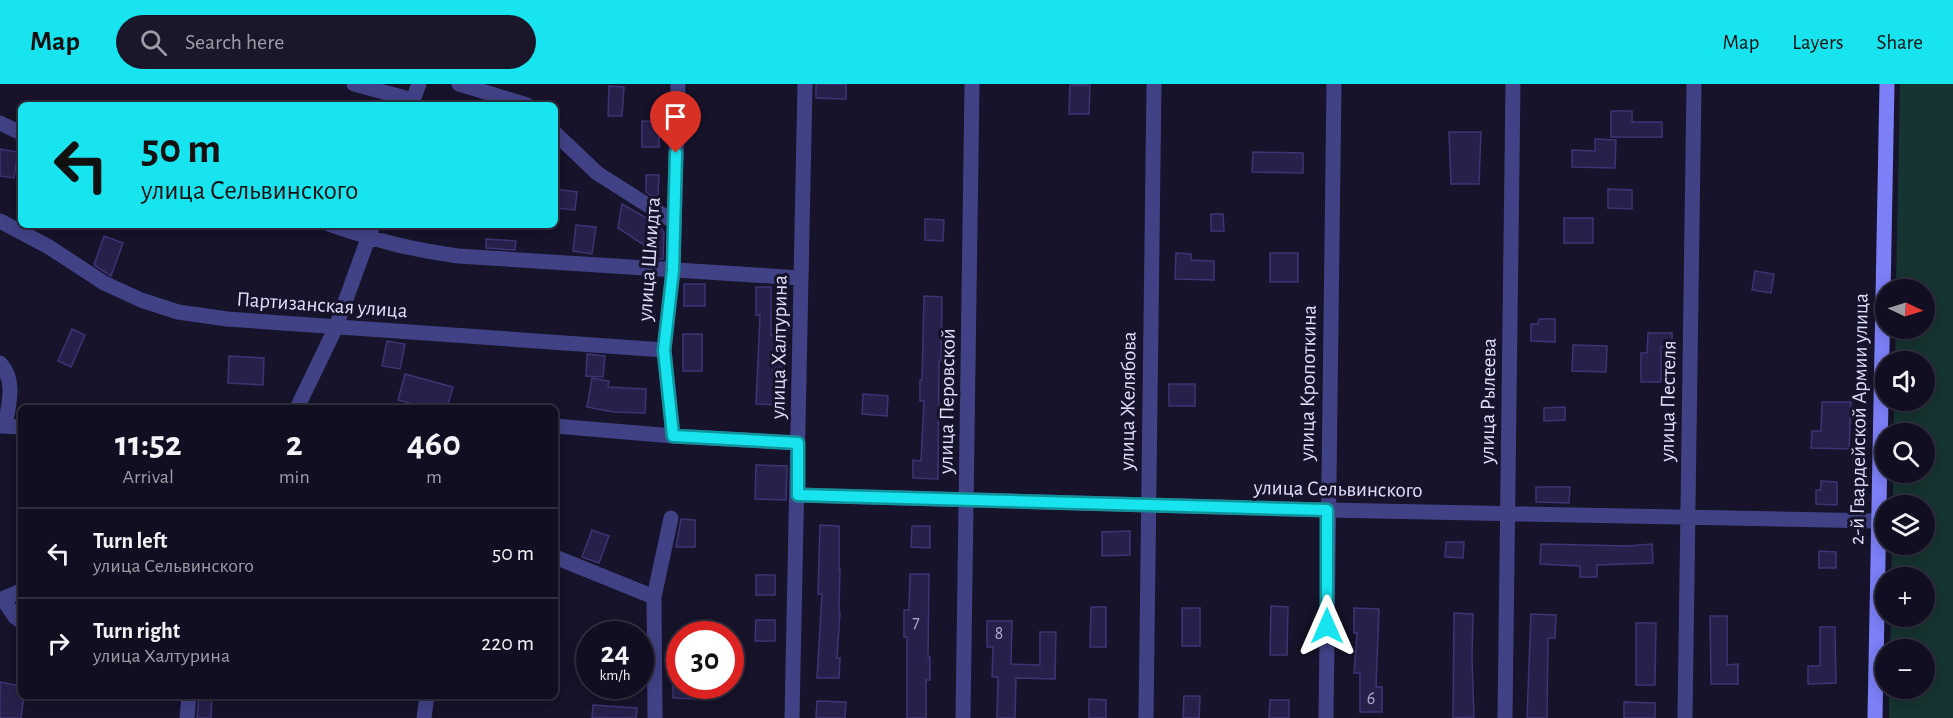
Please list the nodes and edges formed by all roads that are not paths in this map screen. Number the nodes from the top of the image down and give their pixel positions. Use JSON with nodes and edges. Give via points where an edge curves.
{"nodes":[{"id":1,"x":354,"y":84,"type":"edge"},
{"id":2,"x":419,"y":84,"type":"edge"},
{"id":3,"x":459,"y":84,"type":"edge"},
{"id":4,"x":678,"y":84,"type":"edge"},
{"id":5,"x":805,"y":84,"type":"edge"},
{"id":6,"x":972,"y":84,"type":"edge"},
{"id":7,"x":1154,"y":84,"type":"edge"},
{"id":8,"x":1334,"y":84,"type":"edge"},
{"id":9,"x":1513,"y":84,"type":"edge"},
{"id":10,"x":1694,"y":84,"type":"edge"},
{"id":11,"x":1887,"y":84,"type":"edge"},
{"id":12,"x":409,"y":102,"type":"edge"},
{"id":13,"x":412,"y":102,"type":"edge"},
{"id":14,"x":517,"y":102,"type":"edge"},
{"id":15,"x":0,"y":123,"type":"edge"},
{"id":16,"x":18,"y":132,"type":"edge"},
{"id":17,"x":558,"y":135,"type":"edge"},
{"id":18,"x":0,"y":221,"type":"edge"},
{"id":19,"x":674,"y":222,"type":"junction"},
{"id":20,"x":351,"y":228,"type":"edge"},
{"id":21,"x":371,"y":231,"type":"edge"},
{"id":22,"x":673,"y":270,"type":"junction"},
{"id":23,"x":801,"y":278,"type":"junction"},
{"id":24,"x":336,"y":327,"type":"junction"},
{"id":25,"x":664,"y":350,"type":"junction"},
{"id":26,"x":0,"y":363,"type":"edge"},
{"id":27,"x":298,"y":405,"type":"edge"},
{"id":28,"x":558,"y":426,"type":"edge"},
{"id":29,"x":9,"y":427,"type":"edge"},
{"id":30,"x":673,"y":436,"type":"junction"},
{"id":31,"x":798,"y":443,"type":"junction"},
{"id":32,"x":798,"y":495,"type":"junction"},
{"id":33,"x":1879,"y":495,"type":"edge"},
{"id":34,"x":966,"y":498,"type":"junction"},
{"id":35,"x":1147,"y":505,"type":"junction"},
{"id":36,"x":1327,"y":510,"type":"junction"},
{"id":37,"x":1507,"y":513,"type":"junction"},
{"id":38,"x":1688,"y":517,"type":"junction"},
{"id":39,"x":671,"y":518,"type":"dead end"},
{"id":40,"x":1875,"y":521,"type":"edge"},
{"id":41,"x":1877,"y":555,"type":"edge"},
{"id":42,"x":558,"y":558,"type":"edge"},
{"id":43,"x":18,"y":592,"type":"edge"},
{"id":44,"x":654,"y":597,"type":"junction"},
{"id":45,"x":2,"y":600,"type":"edge"},
{"id":46,"x":18,"y":619,"type":"edge"},
{"id":47,"x":189,"y":699,"type":"edge"},
{"id":48,"x":427,"y":699,"type":"edge"},
{"id":49,"x":187,"y":718,"type":"edge"},
{"id":50,"x":424,"y":718,"type":"edge"},
{"id":51,"x":655,"y":718,"type":"edge"},
{"id":52,"x":792,"y":718,"type":"edge"},
{"id":53,"x":963,"y":718,"type":"edge"},
{"id":54,"x":1146,"y":718,"type":"edge"},
{"id":55,"x":1326,"y":718,"type":"edge"},
{"id":56,"x":1505,"y":718,"type":"edge"},
{"id":57,"x":1685,"y":718,"type":"edge"},
{"id":58,"x":1875,"y":718,"type":"edge"}],
"edges":[{"from":1,"to":12,"type":"street"},
{"from":2,"to":13,"type":"street"},
{"from":3,"to":14,"type":"street"},
{"from":4,"to":19,"type":"street","name":"улица Шмидта"},
{"from":5,"to":23,"type":"street","name":"улица Халтурина"},
{"from":6,"to":34,"type":"street","name":"улица Перовской"},
{"from":7,"to":35,"type":"street","name":"улица Желябова"},
{"from":8,"to":36,"type":"street","name":"улица Кропоткина"},
{"from":9,"to":37,"type":"street","name":"улица Рылеева"},
{"from":10,"to":38,"type":"street","name":"улица Пестеля"},
{"from":11,"to":33,"type":"main road","name":"2-й Гвардейской Армии улица"},
{"from":15,"to":16,"type":"street"},
{"from":17,"to":19,"type":"street","via":[[597,173]]},
{"from":18,"to":24,"type":"street","name":"Партизанская улица","via":[[104,282],[178,312]]},
{"from":19,"to":22,"type":"street","name":"улица Шмидта"},
{"from":20,"to":21,"type":"street"},
{"from":21,"to":22,"type":"street","via":[[417,251]]},
{"from":21,"to":24,"type":"street"},
{"from":22,"to":23,"type":"street"},
{"from":22,"to":25,"type":"street","name":"улица Шмидта"},
{"from":23,"to":31,"type":"street","name":"улица Халтурина"},
{"from":24,"to":25,"type":"street","name":"Партизанская улица"},
{"from":24,"to":27,"type":"street"},
{"from":25,"to":30,"type":"street","name":"улица Шмидта"},
{"from":26,"to":29,"type":"street","via":[[9,372]]},
{"from":28,"to":30,"type":"street"},
{"from":30,"to":31,"type":"street"},
{"from":31,"to":32,"type":"street","name":"улица Халтурина"},
{"from":32,"to":34,"type":"street","name":"улица Сельвинского"},
{"from":32,"to":52,"type":"street","name":"улица Халтурина"},
{"from":34,"to":35,"type":"street","name":"улица Сельвинского"},
{"from":34,"to":53,"type":"street","name":"улица Перовской"},
{"from":35,"to":36,"type":"street","name":"улица Сельвинского"},
{"from":35,"to":54,"type":"street","name":"улица Желябова"},
{"from":36,"to":37,"type":"street","name":"улица Сельвинского"},
{"from":36,"to":55,"type":"street","name":"улица Кропоткина"},
{"from":37,"to":38,"type":"street","name":"улица Сельвинского"},
{"from":37,"to":56,"type":"street","name":"улица Рылеева"},
{"from":38,"to":40,"type":"street","name":"улица Сельвинского"},
{"from":38,"to":57,"type":"street","name":"улица Пестеля"},
{"from":39,"to":44,"type":"street"},
{"from":41,"to":58,"type":"main road","name":"2-й Гвардейской Армии улица"},
{"from":42,"to":44,"type":"street"},
{"from":43,"to":45,"type":"street"},
{"from":44,"to":51,"type":"street"},
{"from":45,"to":46,"type":"street"},
{"from":47,"to":49,"type":"street"},
{"from":48,"to":50,"type":"street"}]}
